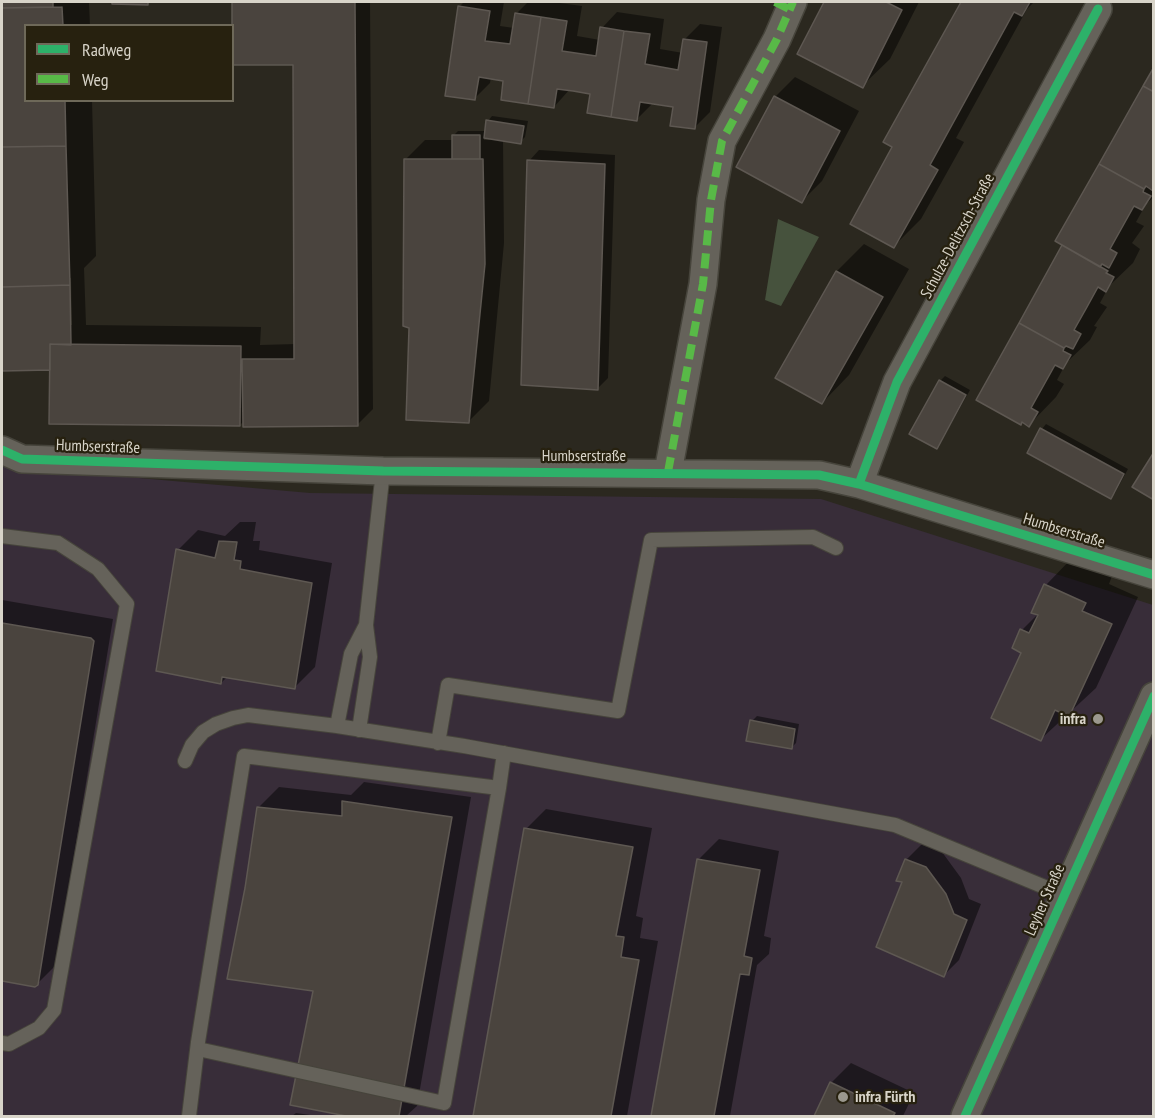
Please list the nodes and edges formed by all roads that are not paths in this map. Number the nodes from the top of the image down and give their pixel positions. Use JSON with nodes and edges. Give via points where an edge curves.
{"nodes":[{"id":1,"x":786,"y":4,"type":"edge"},
{"id":2,"x":1098,"y":9,"type":"dead end"},
{"id":3,"x":2,"y":450,"type":"edge"},
{"id":4,"x":383,"y":471,"type":"junction"},
{"id":5,"x":668,"y":472,"type":"junction"},
{"id":6,"x":859,"y":484,"type":"junction"},
{"id":7,"x":2,"y":536,"type":"edge"},
{"id":8,"x":836,"y":548,"type":"dead end"},
{"id":9,"x":1154,"y":575,"type":"edge"},
{"id":10,"x":366,"y":625,"type":"junction"},
{"id":11,"x":1154,"y":696,"type":"edge"},
{"id":12,"x":337,"y":726,"type":"junction"},
{"id":13,"x":359,"y":730,"type":"junction"},
{"id":14,"x":438,"y":743,"type":"junction"},
{"id":15,"x":504,"y":753,"type":"junction"},
{"id":16,"x":185,"y":761,"type":"dead end"},
{"id":17,"x":499,"y":788,"type":"junction"},
{"id":18,"x":1064,"y":895,"type":"junction"},
{"id":19,"x":2,"y":1043,"type":"edge"},
{"id":20,"x":198,"y":1048,"type":"junction"},
{"id":21,"x":443,"y":1110,"type":"edge"},
{"id":22,"x":189,"y":1116,"type":"edge"},
{"id":23,"x":965,"y":1116,"type":"edge"}],
"edges":[{"from":1,"to":5,"type":"street","via":[[777,39],[722,141],[711,200],[703,284]]},
{"from":2,"to":6,"type":"street","name":"Schulze-Delitzsch-Straße","via":[[897,382]]},
{"from":3,"to":4,"type":"street","name":"Humbserstraße","via":[[22,459]]},
{"from":4,"to":5,"type":"street","name":"Humbserstraße"},
{"from":4,"to":10,"type":"lane"},
{"from":5,"to":6,"type":"street","name":"Humbserstraße","via":[[819,475]]},
{"from":6,"to":9,"type":"street","name":"Humbserstraße"},
{"from":7,"to":19,"type":"lane","via":[[58,543],[98,569],[127,604],[54,1010],[39,1028],[9,1044]]},
{"from":8,"to":14,"type":"lane","via":[[813,537],[651,540],[618,711],[447,685]]},
{"from":10,"to":12,"type":"lane","via":[[351,654]]},
{"from":10,"to":13,"type":"lane","via":[[370,657]]},
{"from":11,"to":18,"type":"street","name":"Leyher Straße"},
{"from":12,"to":13,"type":"lane"},
{"from":12,"to":16,"type":"lane","via":[[248,716],[233,718],[203,732]]},
{"from":13,"to":14,"type":"lane"},
{"from":14,"to":15,"type":"lane"},
{"from":15,"to":17,"type":"lane"},
{"from":15,"to":18,"type":"lane","via":[[895,825]]},
{"from":17,"to":20,"type":"lane","via":[[244,756]]},
{"from":17,"to":21,"type":"lane"},
{"from":18,"to":23,"type":"street","name":"Leyher Straße"},
{"from":20,"to":21,"type":"lane"},
{"from":20,"to":22,"type":"lane"}]}
